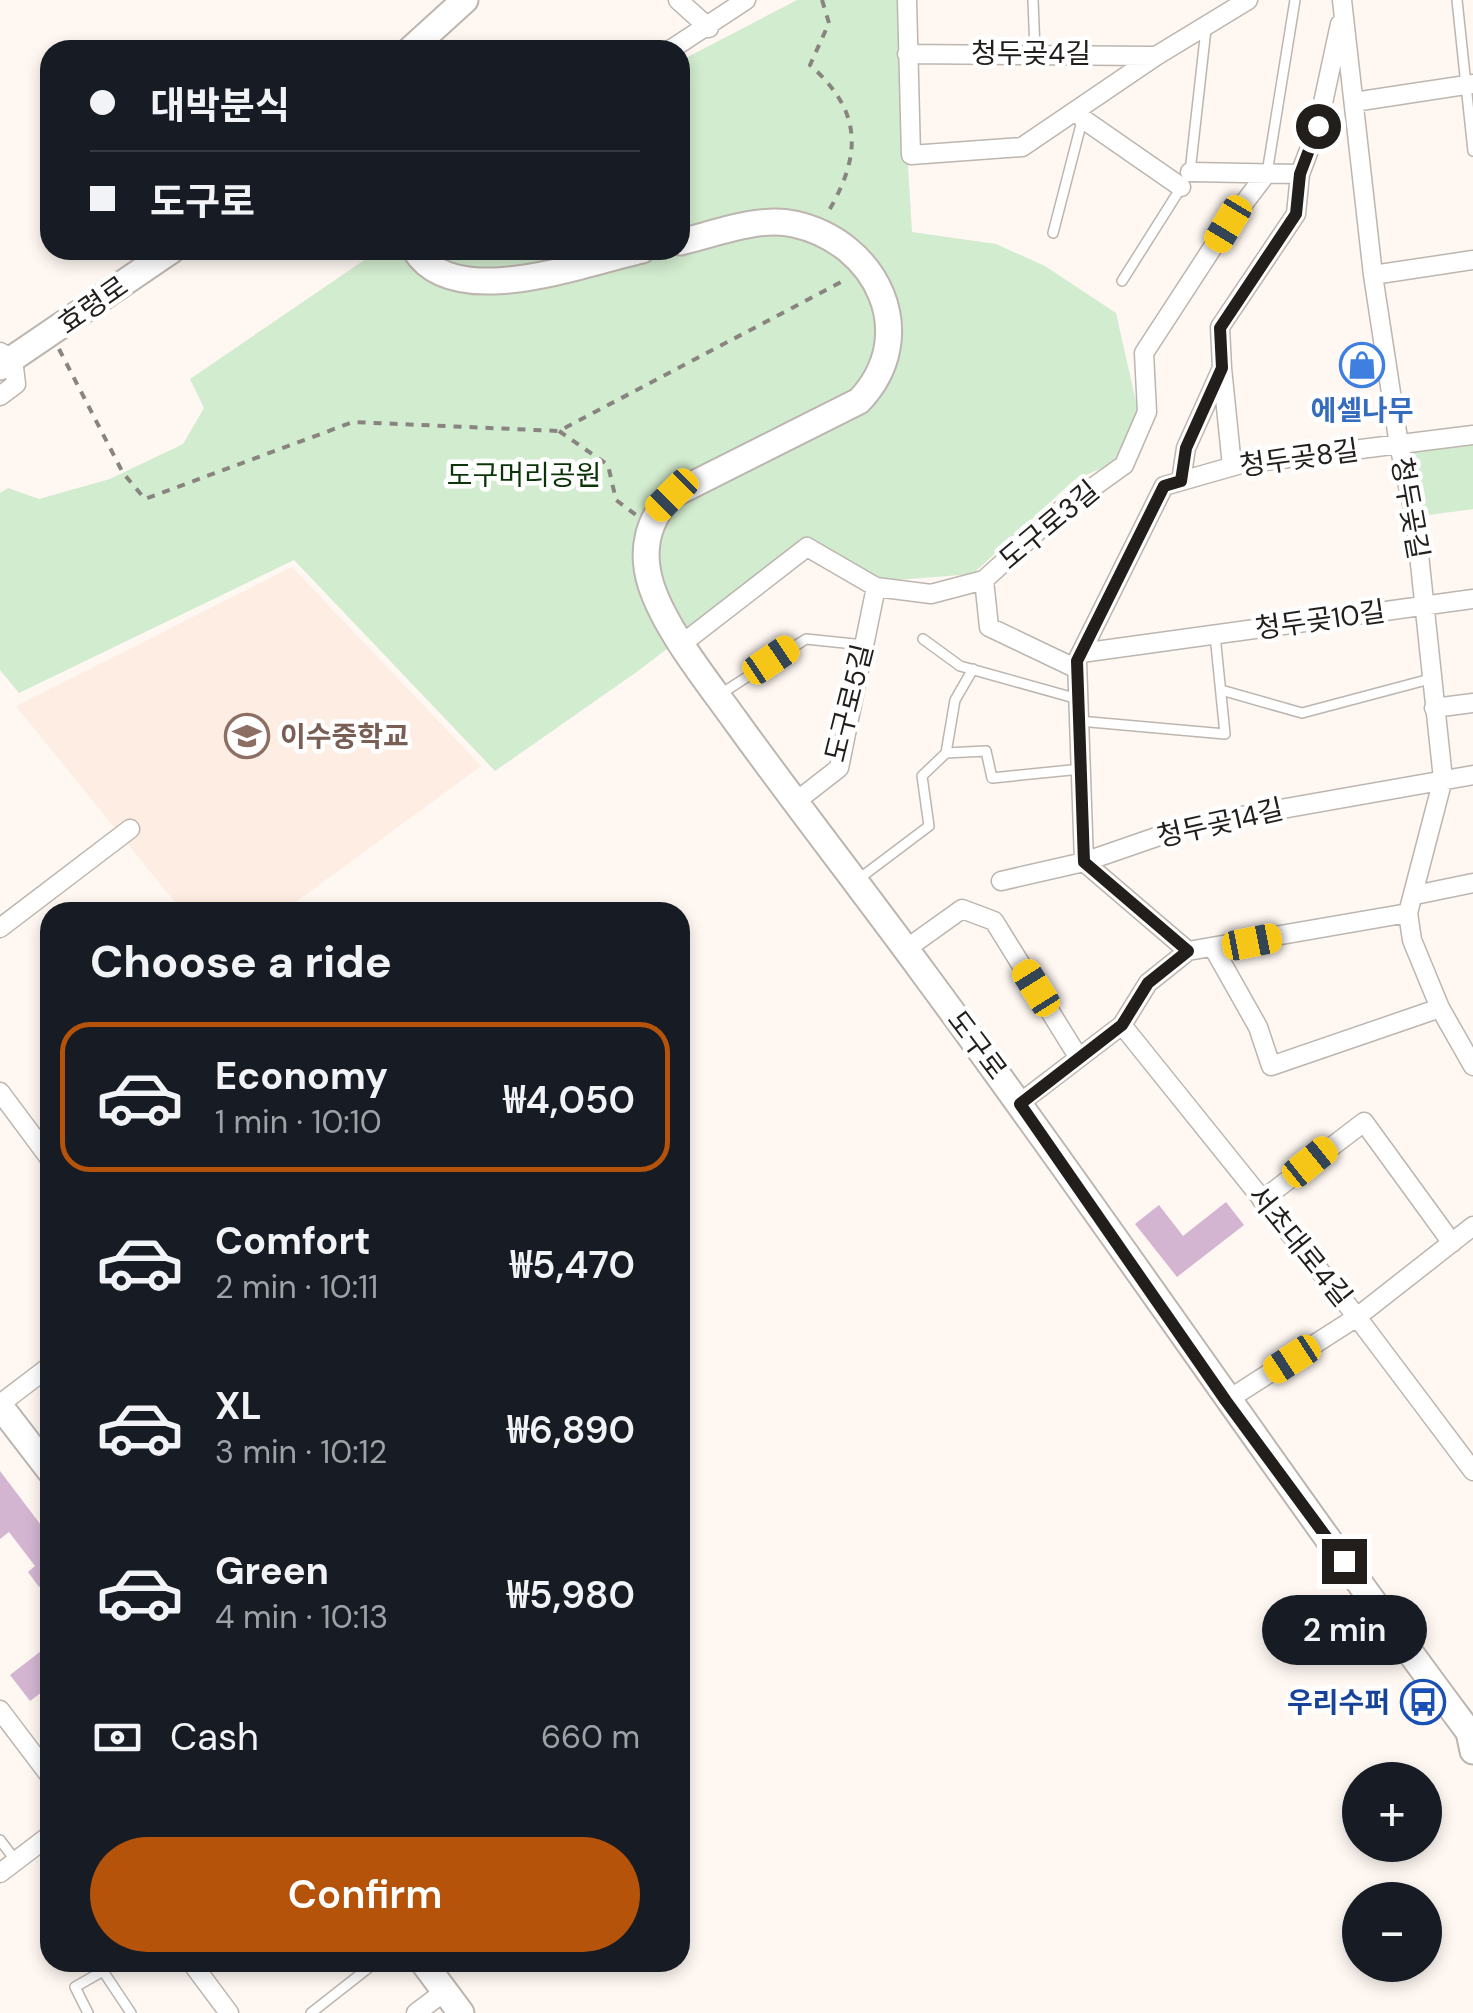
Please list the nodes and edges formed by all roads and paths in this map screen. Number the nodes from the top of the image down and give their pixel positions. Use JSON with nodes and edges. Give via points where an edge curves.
{"nodes":[{"id":1,"x":464,"y":0,"type":"edge"},
{"id":2,"x":678,"y":0,"type":"edge"},
{"id":3,"x":746,"y":0,"type":"edge"},
{"id":4,"x":822,"y":0,"type":"edge"},
{"id":5,"x":907,"y":0,"type":"edge"},
{"id":6,"x":1033,"y":0,"type":"edge"},
{"id":7,"x":1248,"y":0,"type":"edge"},
{"id":8,"x":1295,"y":0,"type":"edge"},
{"id":9,"x":1457,"y":0,"type":"edge"},
{"id":10,"x":1343,"y":4,"type":"edge"},
{"id":11,"x":1207,"y":26,"type":"junction"},
{"id":12,"x":709,"y":28,"type":"junction"},
{"id":13,"x":421,"y":40,"type":"edge"},
{"id":14,"x":688,"y":40,"type":"edge"},
{"id":15,"x":1035,"y":52,"type":"junction"},
{"id":16,"x":907,"y":54,"type":"junction"},
{"id":17,"x":1156,"y":56,"type":"junction"},
{"id":18,"x":1469,"y":85,"type":"edge"},
{"id":19,"x":1354,"y":102,"type":"junction"},
{"id":20,"x":1084,"y":112,"type":"junction"},
{"id":21,"x":1473,"y":151,"type":"edge"},
{"id":22,"x":1267,"y":172,"type":"junction"},
{"id":23,"x":1300,"y":174,"type":"junction"},
{"id":24,"x":1186,"y":180,"type":"junction"},
{"id":25,"x":818,"y":232,"type":"junction"},
{"id":26,"x":1052,"y":233,"type":"dead end"},
{"id":27,"x":690,"y":240,"type":"edge"},
{"id":28,"x":158,"y":260,"type":"edge"},
{"id":29,"x":424,"y":260,"type":"edge"},
{"id":30,"x":591,"y":260,"type":"edge"},
{"id":31,"x":1473,"y":260,"type":"edge"},
{"id":32,"x":866,"y":266,"type":"junction"},
{"id":33,"x":1373,"y":274,"type":"junction"},
{"id":34,"x":1122,"y":282,"type":"dead end"},
{"id":35,"x":52,"y":334,"type":"junction"},
{"id":36,"x":4,"y":359,"type":"edge"},
{"id":37,"x":1222,"y":368,"type":"junction"},
{"id":38,"x":0,"y":396,"type":"edge"},
{"id":39,"x":559,"y":431,"type":"junction"},
{"id":40,"x":1473,"y":435,"type":"edge"},
{"id":41,"x":1399,"y":445,"type":"junction"},
{"id":42,"x":1232,"y":466,"type":"junction"},
{"id":43,"x":1181,"y":481,"type":"junction"},
{"id":44,"x":650,"y":526,"type":"junction"},
{"id":45,"x":984,"y":580,"type":"junction"},
{"id":46,"x":876,"y":588,"type":"junction"},
{"id":47,"x":1473,"y":600,"type":"edge"},
{"id":48,"x":1425,"y":606,"type":"junction"},
{"id":49,"x":1215,"y":634,"type":"junction"},
{"id":50,"x":923,"y":639,"type":"dead end"},
{"id":51,"x":683,"y":643,"type":"junction"},
{"id":52,"x":864,"y":645,"type":"junction"},
{"id":53,"x":1079,"y":661,"type":"junction"},
{"id":54,"x":973,"y":670,"type":"junction"},
{"id":55,"x":1430,"y":679,"type":"junction"},
{"id":56,"x":1221,"y":690,"type":"junction"},
{"id":57,"x":718,"y":696,"type":"junction"},
{"id":58,"x":1078,"y":699,"type":"junction"},
{"id":59,"x":1473,"y":703,"type":"edge"},
{"id":60,"x":1434,"y":708,"type":"junction"},
{"id":61,"x":1076,"y":721,"type":"junction"},
{"id":62,"x":946,"y":753,"type":"junction"},
{"id":63,"x":1080,"y":770,"type":"junction"},
{"id":64,"x":1473,"y":775,"type":"edge"},
{"id":65,"x":1443,"y":779,"type":"junction"},
{"id":66,"x":794,"y":802,"type":"junction"},
{"id":67,"x":130,"y":829,"type":"dead end"},
{"id":68,"x":1084,"y":862,"type":"junction"},
{"id":69,"x":1001,"y":881,"type":"dead end"},
{"id":70,"x":1473,"y":882,"type":"edge"},
{"id":71,"x":852,"y":884,"type":"junction"},
{"id":72,"x":1412,"y":904,"type":"junction"},
{"id":73,"x":0,"y":928,"type":"edge"},
{"id":74,"x":906,"y":949,"type":"junction"},
{"id":75,"x":1214,"y":949,"type":"junction"},
{"id":76,"x":1188,"y":951,"type":"junction"},
{"id":77,"x":1440,"y":1008,"type":"junction"},
{"id":78,"x":1122,"y":1025,"type":"junction"},
{"id":79,"x":1077,"y":1055,"type":"junction"},
{"id":80,"x":1473,"y":1066,"type":"edge"},
{"id":81,"x":0,"y":1092,"type":"edge"},
{"id":82,"x":1020,"y":1104,"type":"junction"},
{"id":83,"x":40,"y":1146,"type":"edge"},
{"id":84,"x":1262,"y":1200,"type":"junction"},
{"id":85,"x":1473,"y":1226,"type":"edge"},
{"id":86,"x":1452,"y":1243,"type":"junction"},
{"id":87,"x":1357,"y":1317,"type":"junction"},
{"id":88,"x":40,"y":1374,"type":"edge"},
{"id":89,"x":1226,"y":1401,"type":"junction"},
{"id":90,"x":0,"y":1405,"type":"edge"},
{"id":91,"x":40,"y":1459,"type":"edge"},
{"id":92,"x":1473,"y":1470,"type":"edge"},
{"id":93,"x":0,"y":1710,"type":"edge"},
{"id":94,"x":1472,"y":1738,"type":"edge"},
{"id":95,"x":40,"y":1763,"type":"edge"},
{"id":96,"x":0,"y":1840,"type":"edge"},
{"id":97,"x":40,"y":1843,"type":"edge"},
{"id":98,"x":16,"y":1861,"type":"junction"},
{"id":99,"x":0,"y":1873,"type":"edge"},
{"id":100,"x":94,"y":1972,"type":"edge"},
{"id":101,"x":103,"y":1972,"type":"edge"},
{"id":102,"x":201,"y":1972,"type":"edge"},
{"id":103,"x":363,"y":1972,"type":"edge"},
{"id":104,"x":429,"y":1972,"type":"edge"},
{"id":105,"x":444,"y":1992,"type":"junction"},
{"id":106,"x":88,"y":2013,"type":"edge"},
{"id":107,"x":131,"y":2013,"type":"edge"},
{"id":108,"x":229,"y":2013,"type":"edge"},
{"id":109,"x":311,"y":2013,"type":"edge"},
{"id":110,"x":416,"y":2013,"type":"edge"},
{"id":111,"x":461,"y":2013,"type":"edge"}],
"edges":[{"from":1,"to":13,"type":"street"},
{"from":2,"to":12,"type":"street"},
{"from":3,"to":12,"type":"street"},
{"from":4,"to":25,"type":"path","via":[[829,23],[810,65],[850,112],[853,149],[840,193]]},
{"from":5,"to":16,"type":"street"},
{"from":6,"to":15,"type":"lane"},
{"from":7,"to":11,"type":"street","name":"청두곶4길"},
{"from":8,"to":22,"type":"lane"},
{"from":9,"to":18,"type":"lane"},
{"from":10,"to":19,"type":"street","name":"청두곶길"},
{"from":10,"to":23,"type":"street","via":[[1318,126]]},
{"from":11,"to":17,"type":"street","name":"청두곶4길"},
{"from":11,"to":24,"type":"lane"},
{"from":12,"to":14,"type":"street"},
{"from":15,"to":16,"type":"street","name":"청두곶4길"},
{"from":15,"to":17,"type":"street","name":"청두곶4길"},
{"from":16,"to":20,"type":"street","name":"청두곶4길","via":[[911,155],[1022,146]]},
{"from":17,"to":20,"type":"street","name":"청두곶4길"},
{"from":18,"to":19,"type":"street"},
{"from":18,"to":21,"type":"lane"},
{"from":19,"to":33,"type":"street","name":"청두곶길"},
{"from":20,"to":24,"type":"street"},
{"from":20,"to":26,"type":"lane"},
{"from":22,"to":23,"type":"street"},
{"from":22,"to":24,"type":"street"},
{"from":22,"to":45,"type":"street","name":"도구로3길","via":[[1144,354],[1147,412],[1124,466],[1061,510]]},
{"from":23,"to":37,"type":"street","via":[[1296,214],[1220,328]]},
{"from":24,"to":34,"type":"lane"},
{"from":25,"to":27,"type":"street","via":[[770,222]]},
{"from":25,"to":32,"type":"street","via":[[840,241]]},
{"from":28,"to":35,"type":"street","name":"효령로"},
{"from":29,"to":30,"type":"street","via":[[435,271],[475,283]]},
{"from":31,"to":33,"type":"street"},
{"from":32,"to":39,"type":"path"},
{"from":32,"to":44,"type":"street","via":[[889,323],[870,389],[845,411],[672,495]]},
{"from":33,"to":41,"type":"street","name":"청두곶길"},
{"from":35,"to":36,"type":"street","name":"효령로"},
{"from":35,"to":39,"type":"path","via":[[123,473],[146,499],[353,422]]},
{"from":36,"to":38,"type":"street","name":"효령로","via":[[16,384]]},
{"from":37,"to":42,"type":"street"},
{"from":37,"to":43,"type":"street","via":[[1186,448]]},
{"from":39,"to":44,"type":"path","via":[[608,465],[616,500]]},
{"from":40,"to":41,"type":"street","name":"청두곶8길"},
{"from":41,"to":42,"type":"street","name":"청두곶8길"},
{"from":41,"to":48,"type":"street","name":"청두곶길"},
{"from":42,"to":43,"type":"street","name":"청두곶8길"},
{"from":43,"to":53,"type":"street","via":[[1164,486]]},
{"from":44,"to":51,"type":"street","name":"도구로","via":[[651,586]]},
{"from":45,"to":46,"type":"street","name":"도구로3길","via":[[931,594]]},
{"from":45,"to":53,"type":"street","via":[[988,627]]},
{"from":46,"to":51,"type":"street","name":"도구로3길","via":[[807,547]]},
{"from":46,"to":52,"type":"street","name":"도구로5길"},
{"from":47,"to":48,"type":"street","name":"청두곶10길"},
{"from":48,"to":49,"type":"street","name":"청두곶10길"},
{"from":48,"to":55,"type":"street","name":"청두곶길"},
{"from":49,"to":53,"type":"street","name":"청두곶10길"},
{"from":49,"to":56,"type":"lane","name":"청두곶10길"},
{"from":50,"to":54,"type":"lane"},
{"from":51,"to":57,"type":"street","name":"도구로"},
{"from":52,"to":57,"type":"lane","via":[[806,639]]},
{"from":52,"to":66,"type":"street","name":"도구로5길","via":[[839,768]]},
{"from":53,"to":58,"type":"street"},
{"from":54,"to":58,"type":"lane"},
{"from":54,"to":62,"type":"lane","via":[[954,700]]},
{"from":55,"to":56,"type":"lane","via":[[1302,713]]},
{"from":55,"to":60,"type":"street","name":"청두곶길"},
{"from":56,"to":61,"type":"lane","name":"청두곶10길","via":[[1226,734]]},
{"from":57,"to":66,"type":"street","name":"도구로"},
{"from":58,"to":61,"type":"street"},
{"from":59,"to":60,"type":"street"},
{"from":60,"to":65,"type":"street","name":"청두곶길"},
{"from":61,"to":63,"type":"street"},
{"from":62,"to":63,"type":"lane","via":[[986,751],[992,778]]},
{"from":62,"to":71,"type":"lane","via":[[922,776],[929,826]]},
{"from":63,"to":68,"type":"street"},
{"from":64,"to":65,"type":"street","name":"청두곶14길"},
{"from":65,"to":68,"type":"street","name":"청두곶14길","via":[[1191,824]]},
{"from":65,"to":72,"type":"street","name":"청두곶길"},
{"from":66,"to":71,"type":"street","name":"도구로"},
{"from":67,"to":73,"type":"street"},
{"from":68,"to":69,"type":"street","name":"청두곶14길"},
{"from":68,"to":76,"type":"street"},
{"from":70,"to":72,"type":"street"},
{"from":71,"to":74,"type":"street","name":"도구로"},
{"from":72,"to":75,"type":"street"},
{"from":72,"to":77,"type":"street","name":"청두곶길","via":[[1412,940]]},
{"from":74,"to":79,"type":"street","via":[[962,909],[994,922]]},
{"from":74,"to":82,"type":"street","name":"도구로"},
{"from":75,"to":76,"type":"street"},
{"from":75,"to":77,"type":"street","via":[[1258,1027],[1271,1066]]},
{"from":76,"to":78,"type":"street","via":[[1148,983]]},
{"from":77,"to":80,"type":"street","name":"청두곶길"},
{"from":78,"to":79,"type":"street"},
{"from":78,"to":84,"type":"street","name":"서초대로4길"},
{"from":79,"to":82,"type":"street"},
{"from":81,"to":83,"type":"street"},
{"from":82,"to":89,"type":"street","name":"도구로"},
{"from":84,"to":86,"type":"street","via":[[1364,1122]]},
{"from":84,"to":87,"type":"street","name":"서초대로4길"},
{"from":85,"to":86,"type":"street"},
{"from":86,"to":87,"type":"street"},
{"from":87,"to":89,"type":"street"},
{"from":87,"to":92,"type":"street","name":"서초대로4길"},
{"from":88,"to":90,"type":"street"},
{"from":89,"to":94,"type":"street","name":"도구로"},
{"from":90,"to":91,"type":"street"},
{"from":93,"to":95,"type":"street"},
{"from":96,"to":98,"type":"lane"},
{"from":97,"to":98,"type":"street"},
{"from":98,"to":99,"type":"street"},
{"from":100,"to":106,"type":"lane","via":[[75,1987]]},
{"from":101,"to":107,"type":"lane"},
{"from":102,"to":108,"type":"street"},
{"from":103,"to":109,"type":"lane"},
{"from":104,"to":105,"type":"street"},
{"from":105,"to":110,"type":"street"},
{"from":105,"to":111,"type":"street"}]}
